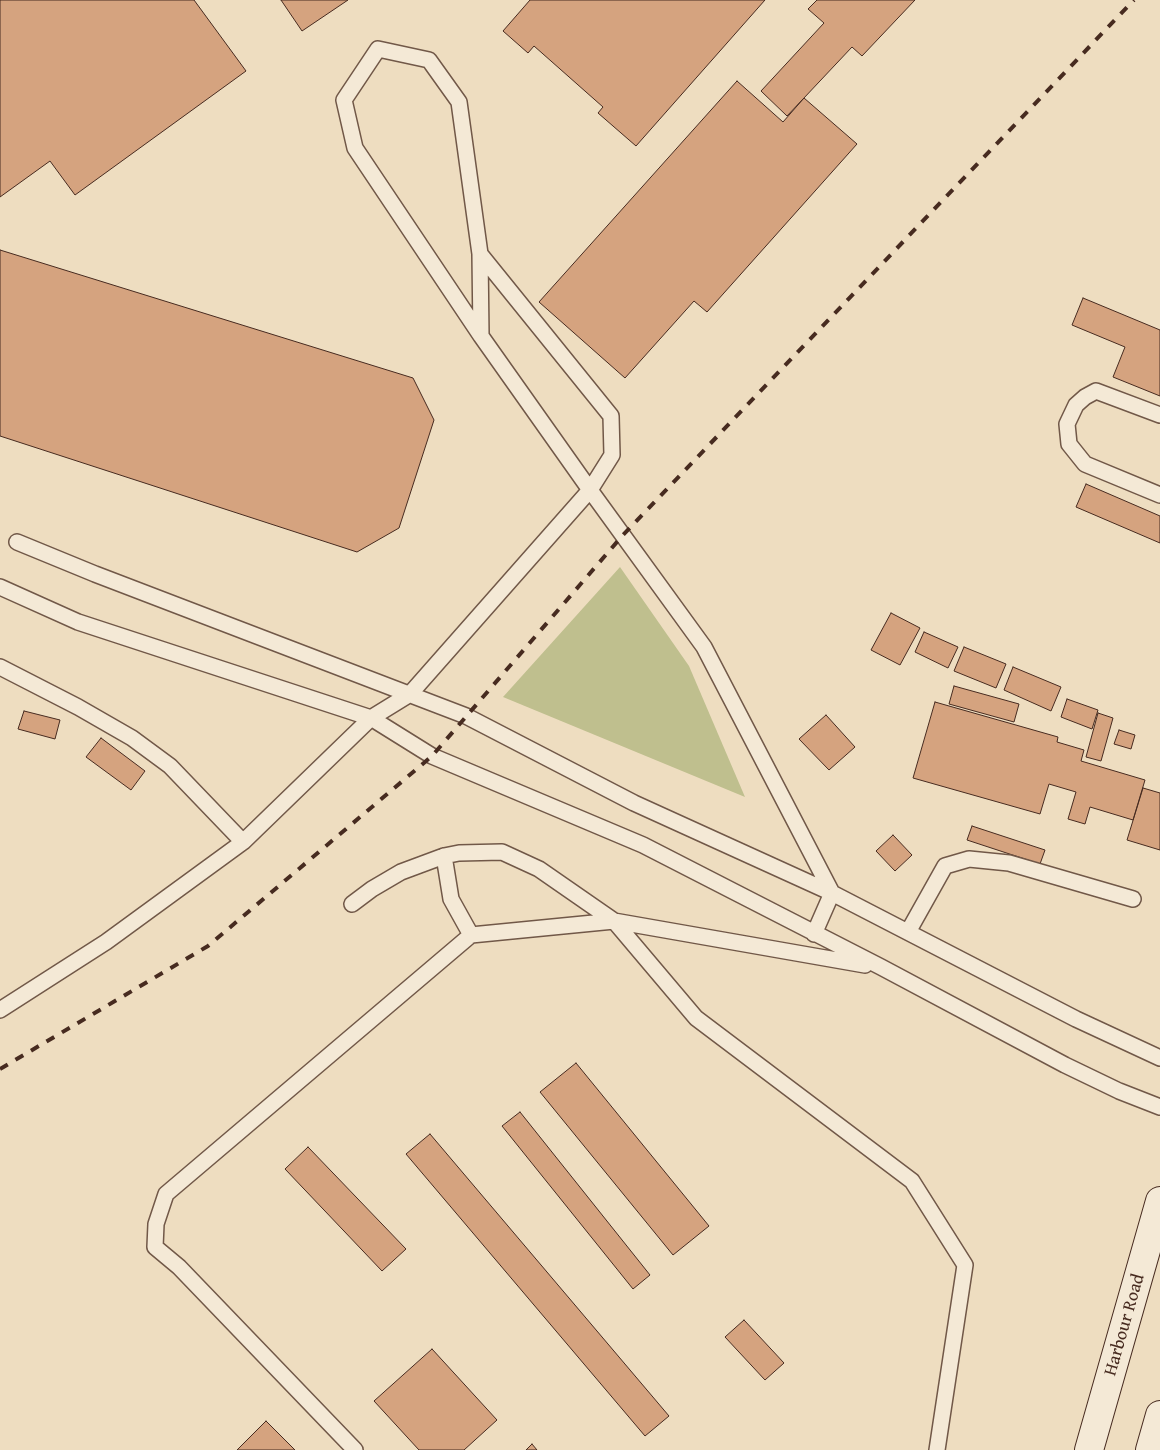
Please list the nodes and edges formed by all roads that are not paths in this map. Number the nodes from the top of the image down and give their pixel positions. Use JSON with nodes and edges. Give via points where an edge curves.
{"nodes":[{"id":1,"x":480,"y":254,"type":"junction"},
{"id":2,"x":481,"y":336,"type":"junction"},
{"id":3,"x":1160,"y":415,"type":"edge"},
{"id":4,"x":590,"y":490,"type":"junction"},
{"id":5,"x":1160,"y":495,"type":"edge"},
{"id":6,"x":17,"y":542,"type":"dead end"},
{"id":7,"x":0,"y":588,"type":"edge"},
{"id":8,"x":0,"y":667,"type":"edge"},
{"id":9,"x":410,"y":694,"type":"junction"},
{"id":10,"x":370,"y":718,"type":"junction"},
{"id":11,"x":242,"y":842,"type":"junction"},
{"id":12,"x":444,"y":856,"type":"junction"},
{"id":13,"x":832,"y":893,"type":"junction"},
{"id":14,"x":1133,"y":899,"type":"dead end"},
{"id":15,"x":352,"y":904,"type":"dead end"},
{"id":16,"x":614,"y":921,"type":"junction"},
{"id":17,"x":908,"y":932,"type":"junction"},
{"id":18,"x":471,"y":934,"type":"junction"},
{"id":19,"x":814,"y":934,"type":"junction"},
{"id":20,"x":881,"y":967,"type":"junction"},
{"id":21,"x":0,"y":1010,"type":"edge"},
{"id":22,"x":1160,"y":1058,"type":"edge"},
{"id":23,"x":1160,"y":1107,"type":"edge"},
{"id":24,"x":1160,"y":1201,"type":"edge"},
{"id":25,"x":1160,"y":1415,"type":"edge"},
{"id":26,"x":355,"y":1450,"type":"edge"},
{"id":27,"x":937,"y":1450,"type":"edge"},
{"id":28,"x":1089,"y":1450,"type":"edge"},
{"id":29,"x":1150,"y":1450,"type":"edge"}],
"edges":[{"from":1,"to":2,"type":"lane"},
{"from":1,"to":2,"type":"lane","via":[[459,102],[429,60],[378,49],[344,100],[355,148]]},
{"from":1,"to":4,"type":"lane","via":[[611,416],[612,455]]},
{"from":2,"to":4,"type":"lane"},
{"from":3,"to":5,"type":"lane","via":[[1096,391],[1076,405],[1067,424],[1069,444],[1085,464]]},
{"from":4,"to":9,"type":"lane"},
{"from":4,"to":13,"type":"lane","via":[[704,647]]},
{"from":6,"to":9,"type":"lane"},
{"from":7,"to":10,"type":"lane","via":[[78,622]]},
{"from":8,"to":11,"type":"lane","via":[[132,738],[170,766]]},
{"from":9,"to":10,"type":"lane"},
{"from":9,"to":13,"type":"lane","via":[[466,716],[634,803]]},
{"from":10,"to":11,"type":"lane"},
{"from":10,"to":19,"type":"lane","via":[[432,756],[644,845]]},
{"from":11,"to":21,"type":"lane","via":[[106,942]]},
{"from":12,"to":15,"type":"lane","via":[[401,872]]},
{"from":12,"to":16,"type":"lane","via":[[502,852],[539,869]]},
{"from":12,"to":18,"type":"lane","via":[[451,899]]},
{"from":13,"to":17,"type":"lane"},
{"from":13,"to":19,"type":"lane"},
{"from":14,"to":17,"type":"lane","via":[[1009,863],[969,859],[945,866]]},
{"from":16,"to":18,"type":"lane"},
{"from":16,"to":20,"type":"lane"},
{"from":16,"to":27,"type":"lane","via":[[696,1018],[912,1181],[965,1265]]},
{"from":17,"to":22,"type":"lane","via":[[1076,1019]]},
{"from":18,"to":26,"type":"lane","via":[[166,1194],[156,1224],[155,1247],[179,1267]]},
{"from":19,"to":20,"type":"lane"},
{"from":20,"to":23,"type":"lane","via":[[1065,1065]]},
{"from":24,"to":28,"type":"main road","name":"Harbour Road"},
{"from":25,"to":29,"type":"main road"}]}
